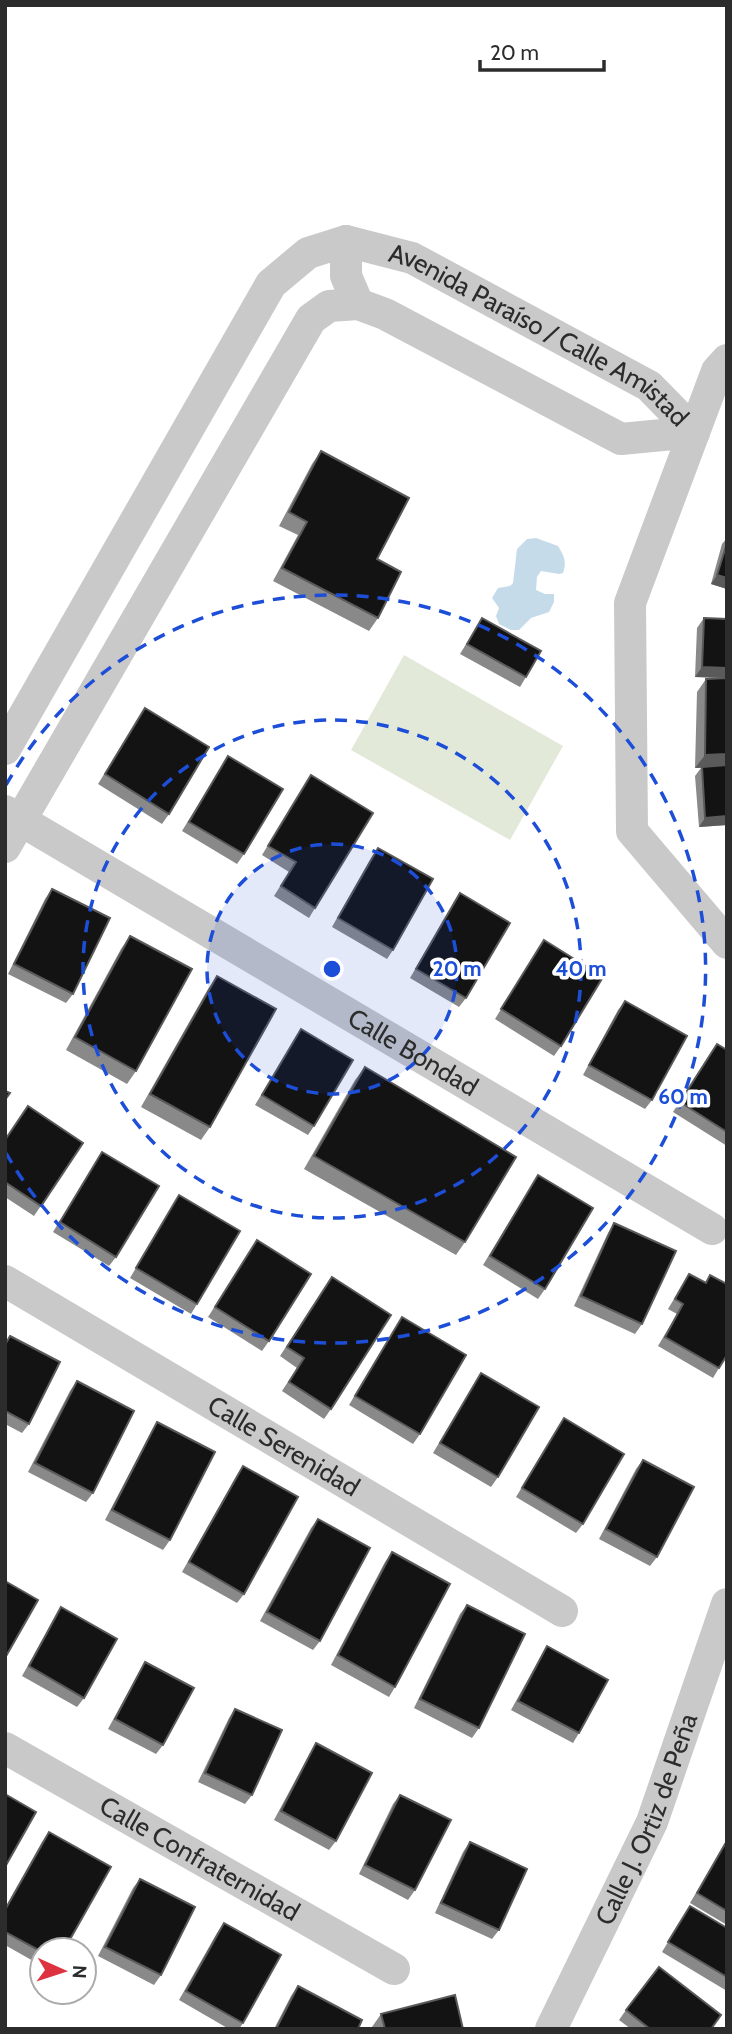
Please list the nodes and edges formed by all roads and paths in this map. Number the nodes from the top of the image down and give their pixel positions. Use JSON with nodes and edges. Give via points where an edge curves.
{"nodes":[{"id":1,"x":346,"y":241,"type":"junction"},
{"id":2,"x":358,"y":304,"type":"junction"},
{"id":3,"x":727,"y":360,"type":"edge"},
{"id":4,"x":694,"y":432,"type":"junction"},
{"id":5,"x":5,"y":749,"type":"edge"},
{"id":6,"x":13,"y":815,"type":"edge"},
{"id":7,"x":5,"y":847,"type":"edge"},
{"id":8,"x":727,"y":943,"type":"edge"},
{"id":9,"x":712,"y":1229,"type":"dead end"},
{"id":10,"x":5,"y":1281,"type":"edge"},
{"id":11,"x":727,"y":1604,"type":"edge"},
{"id":12,"x":562,"y":1611,"type":"dead end"},
{"id":13,"x":5,"y":1748,"type":"edge"},
{"id":14,"x":394,"y":1969,"type":"dead end"},
{"id":15,"x":551,"y":2029,"type":"edge"}],
"edges":[{"from":1,"to":2,"type":"street","via":[[346,276]]},
{"from":1,"to":4,"type":"street","name":"Avenida Paraíso / Calle Amistad","via":[[412,258],[649,386]]},
{"from":1,"to":5,"type":"street","via":[[308,253],[271,284]]},
{"from":2,"to":4,"type":"street","name":"Avenida Paraíso / Calle Amistad","via":[[621,439]]},
{"from":2,"to":6,"type":"street","via":[[329,306],[311,319]]},
{"from":3,"to":4,"type":"street","via":[[717,371]]},
{"from":4,"to":8,"type":"street","via":[[630,603],[632,831]]},
{"from":6,"to":7,"type":"street"},
{"from":6,"to":9,"type":"street","name":"Calle Bondad"},
{"from":10,"to":12,"type":"street","name":"Calle Serenidad"},
{"from":11,"to":15,"type":"street","name":"Calle J. Ortiz de Peña","via":[[652,1822]]},
{"from":13,"to":14,"type":"street","name":"Calle Confraternidad"}]}
